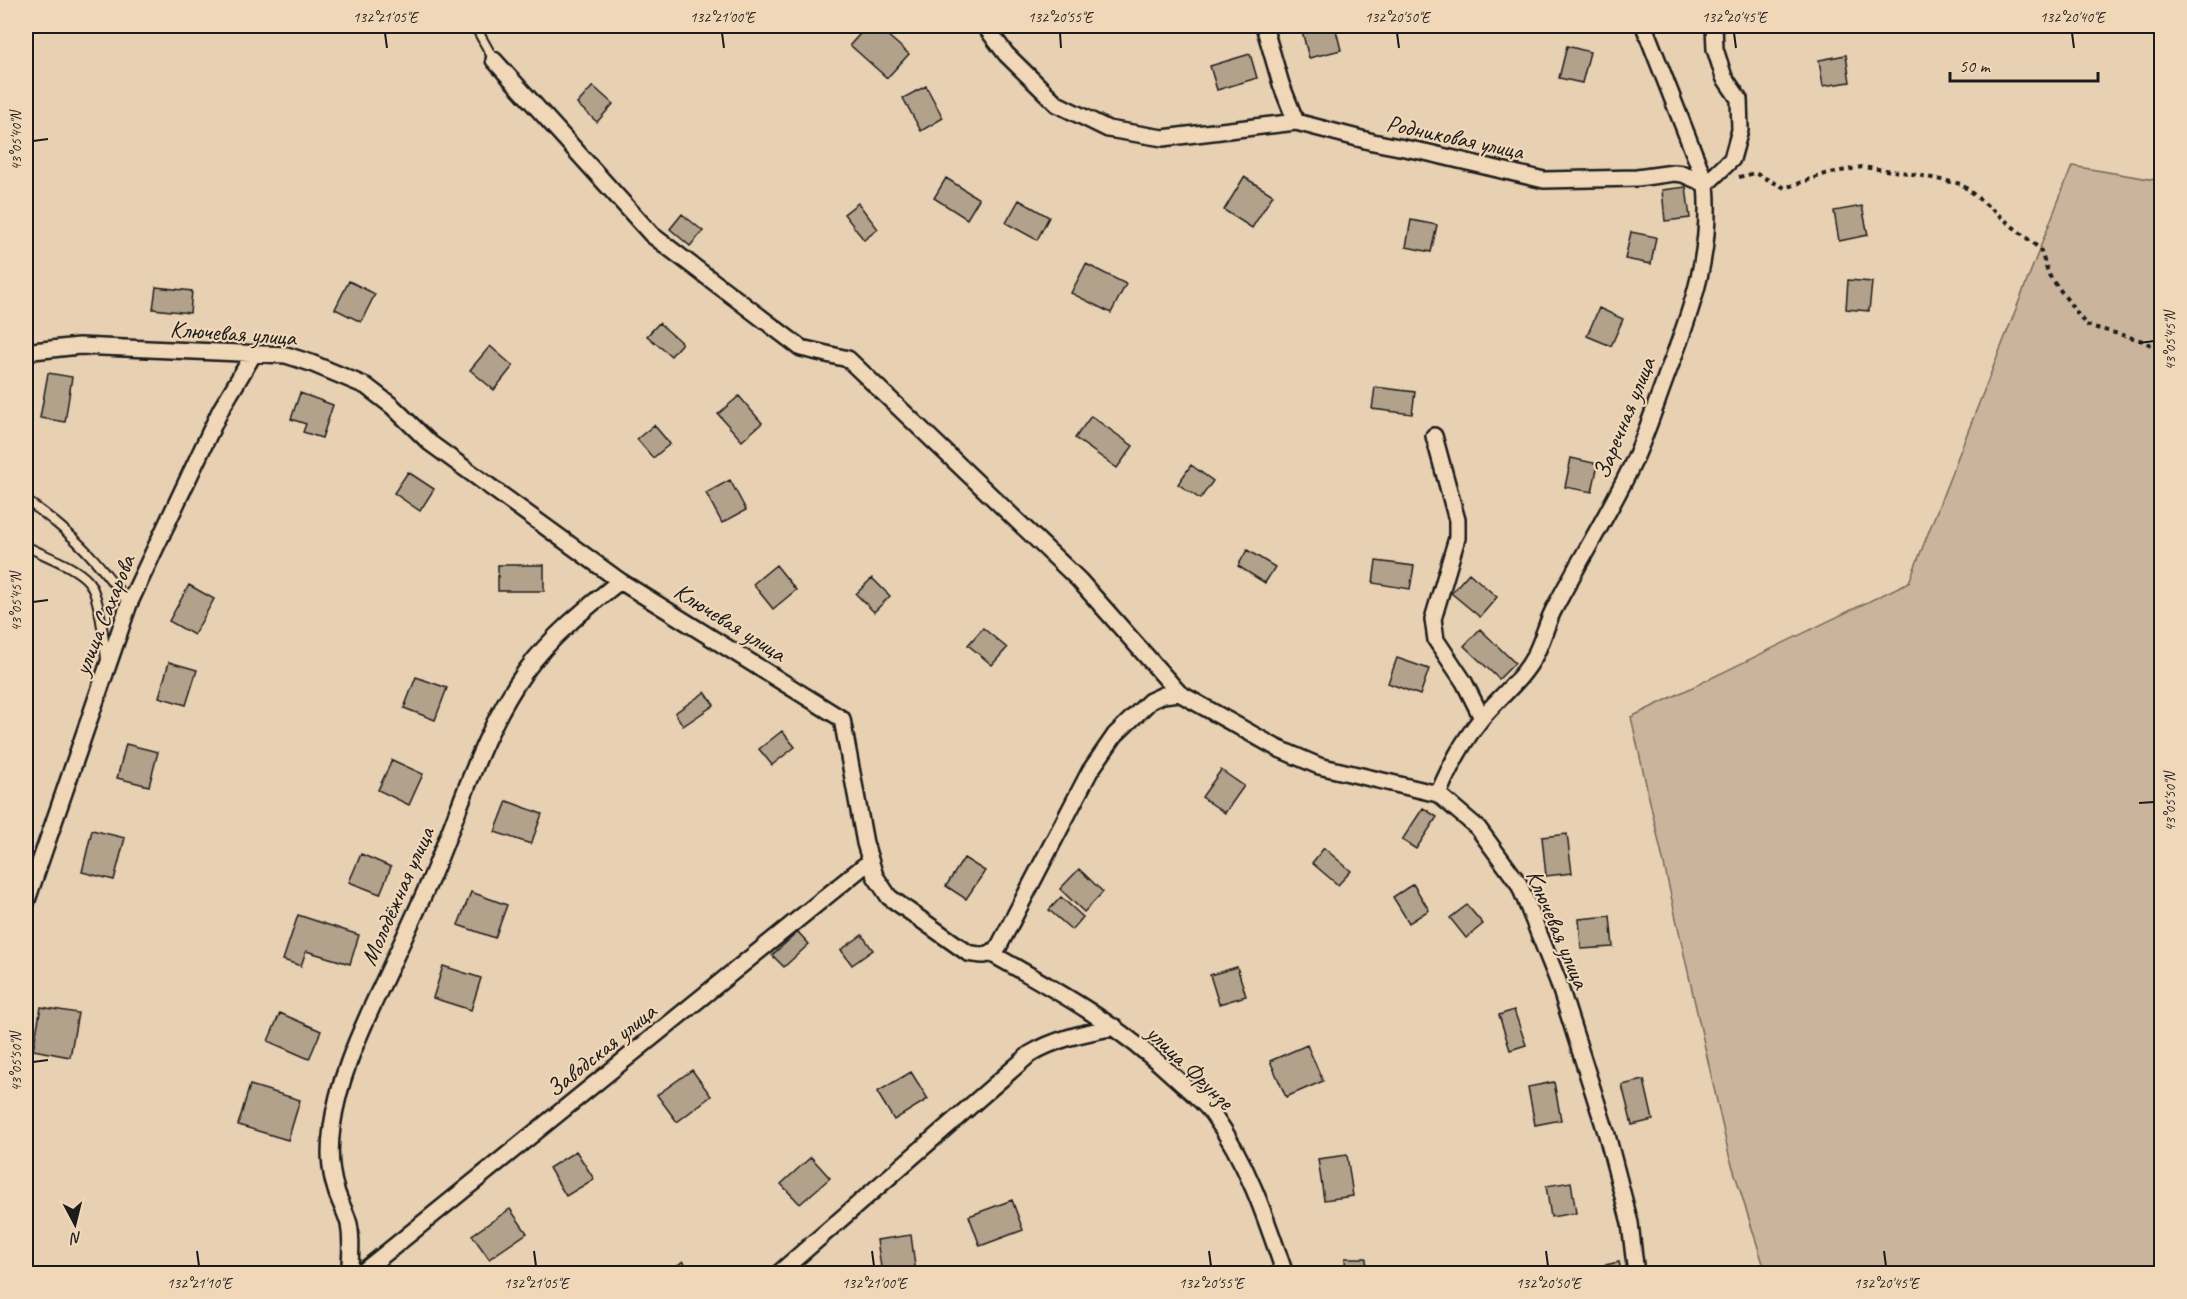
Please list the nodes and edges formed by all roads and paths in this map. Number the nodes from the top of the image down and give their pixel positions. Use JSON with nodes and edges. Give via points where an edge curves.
{"nodes":[{"id":1,"x":475,"y":26,"type":"edge"},
{"id":2,"x":985,"y":26,"type":"edge"},
{"id":3,"x":1263,"y":26,"type":"edge"},
{"id":4,"x":1644,"y":26,"type":"edge"},
{"id":5,"x":1714,"y":26,"type":"edge"},
{"id":6,"x":494,"y":60,"type":"joint"},
{"id":7,"x":1296,"y":122,"type":"junction"},
{"id":8,"x":1736,"y":178,"type":"dead end"},
{"id":9,"x":1706,"y":184,"type":"junction"},
{"id":10,"x":2162,"y":350,"type":"edge"},
{"id":11,"x":253,"y":355,"type":"junction"},
{"id":12,"x":26,"y":356,"type":"edge"},
{"id":13,"x":1434,"y":436,"type":"dead end"},
{"id":14,"x":26,"y":501,"type":"edge"},
{"id":15,"x":26,"y":548,"type":"edge"},
{"id":16,"x":620,"y":581,"type":"junction"},
{"id":17,"x":129,"y":604,"type":"junction"},
{"id":18,"x":107,"y":666,"type":"junction"},
{"id":19,"x":1179,"y":693,"type":"junction"},
{"id":20,"x":1482,"y":718,"type":"junction"},
{"id":21,"x":1438,"y":794,"type":"junction"},
{"id":22,"x":870,"y":861,"type":"junction"},
{"id":23,"x":26,"y":903,"type":"edge"},
{"id":24,"x":992,"y":954,"type":"junction"},
{"id":25,"x":1115,"y":1027,"type":"junction"},
{"id":26,"x":350,"y":1274,"type":"edge"},
{"id":27,"x":360,"y":1274,"type":"edge"},
{"id":28,"x":778,"y":1274,"type":"edge"},
{"id":29,"x":1285,"y":1274,"type":"edge"},
{"id":30,"x":1636,"y":1274,"type":"edge"}],
"edges":[{"from":1,"to":6,"type":"lane"},
{"from":2,"to":7,"type":"street","via":[[1006,54],[1057,104],[1108,129],[1163,138]]},
{"from":3,"to":7,"type":"street"},
{"from":4,"to":9,"type":"street","name":"Заречная улица"},
{"from":5,"to":9,"type":"street","via":[[1715,49],[1724,77],[1739,99],[1740,130],[1732,159]]},
{"from":6,"to":19,"type":"street","name":"Ключевая улица","via":[[652,235],[801,348],[848,359],[1079,580]]},
{"from":7,"to":9,"type":"street","name":"Родниковая улица","via":[[1544,180],[1674,173]]},
{"from":8,"to":10,"type":"path","via":[[1755,173],[1785,188],[1862,167],[1961,184],[2040,249],[2049,275],[2086,325]]},
{"from":9,"to":20,"type":"street","name":"Заречная улица","via":[[1707,241],[1700,278],[1634,461],[1552,612],[1534,657]]},
{"from":11,"to":12,"type":"street","name":"Ключевая улица","via":[[80,346],[33,351]]},
{"from":11,"to":16,"type":"street","name":"Ключевая улица","via":[[286,355],[366,386],[430,443]]},
{"from":11,"to":17,"type":"street","name":"улица Сахарова","via":[[221,409]]},
{"from":13,"to":20,"type":"street","via":[[1457,520],[1456,538],[1433,619],[1436,640]]},
{"from":14,"to":17,"type":"lane","via":[[81,544]]},
{"from":15,"to":18,"type":"lane","via":[[68,567],[89,582],[101,617]]},
{"from":16,"to":22,"type":"street","name":"Ключевая улица","via":[[842,719]]},
{"from":16,"to":26,"type":"street","name":"Молодёжная улица","via":[[552,641],[509,696],[361,1030],[341,1085],[329,1158],[349,1223]]},
{"from":17,"to":18,"type":"street","name":"улица Сахарова"},
{"from":18,"to":23,"type":"street","name":"улица Сахарова"},
{"from":19,"to":21,"type":"street","name":"Ключевая улица","via":[[1277,748],[1319,766]]},
{"from":19,"to":24,"type":"street","via":[[1150,701],[1115,735],[1090,771]]},
{"from":20,"to":21,"type":"street","name":"Заречная улица","via":[[1459,748]]},
{"from":21,"to":30,"type":"street","name":"Ключевая улица","via":[[1478,828],[1519,884],[1558,981],[1607,1135],[1630,1222]]},
{"from":22,"to":24,"type":"street","name":"Ключевая улица","via":[[889,897],[968,953]]},
{"from":22,"to":27,"type":"street","name":"Заводская улица"},
{"from":24,"to":25,"type":"street","name":"улица Фрунзе"},
{"from":25,"to":28,"type":"street","via":[[1067,1037],[1030,1054]]},
{"from":25,"to":29,"type":"street","name":"улица Фрунзе","via":[[1211,1111],[1263,1207]]}]}
